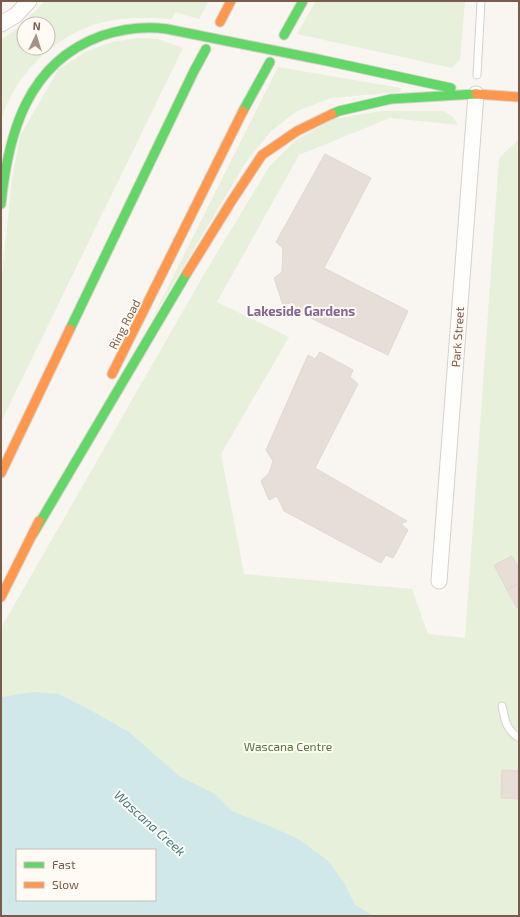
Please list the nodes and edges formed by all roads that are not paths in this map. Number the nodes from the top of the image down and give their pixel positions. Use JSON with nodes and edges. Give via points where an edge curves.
{"nodes":[{"id":1,"x":29,"y":1,"type":"edge"},
{"id":2,"x":231,"y":1,"type":"edge"},
{"id":3,"x":303,"y":1,"type":"edge"},
{"id":4,"x":481,"y":1,"type":"edge"},
{"id":5,"x":220,"y":22,"type":"dead end"},
{"id":6,"x":1,"y":24,"type":"edge"},
{"id":7,"x":284,"y":35,"type":"dead end"},
{"id":8,"x":206,"y":49,"type":"dead end"},
{"id":9,"x":270,"y":62,"type":"dead end"},
{"id":10,"x":477,"y":75,"type":"dead end"},
{"id":11,"x":476,"y":94,"type":"junction"},
{"id":12,"x":519,"y":97,"type":"edge"},
{"id":13,"x":1,"y":204,"type":"edge"},
{"id":14,"x":106,"y":386,"type":"dead end"},
{"id":15,"x":85,"y":428,"type":"dead end"},
{"id":16,"x":1,"y":472,"type":"edge"},
{"id":17,"x":32,"y":534,"type":"junction"},
{"id":18,"x":439,"y":581,"type":"dead end"},
{"id":19,"x":1,"y":597,"type":"edge"},
{"id":20,"x":502,"y":706,"type":"dead end"},
{"id":21,"x":519,"y":738,"type":"edge"}],
"edges":[{"from":1,"to":6,"type":"street","via":[[16,15]]},
{"from":2,"to":5,"type":"main road"},
{"from":3,"to":7,"type":"main road"},
{"from":4,"to":10,"type":"lane"},
{"from":8,"to":16,"type":"main road"},
{"from":9,"to":14,"type":"main road","name":"Ring Road","via":[[247,103]]},
{"from":11,"to":12,"type":"main road"},
{"from":11,"to":13,"type":"main road","bridge":true,"via":[[167,29],[128,30],[83,44],[66,55],[40,83],[27,101],[17,124],[9,149]]},
{"from":11,"to":17,"type":"main road","via":[[391,99],[339,110],[297,131],[262,155],[194,262]]},
{"from":11,"to":18,"type":"street","name":"Park Street"},
{"from":15,"to":17,"type":"main road"},
{"from":17,"to":19,"type":"main road"},
{"from":20,"to":21,"type":"lane","via":[[507,725],[512,734]]}]}
